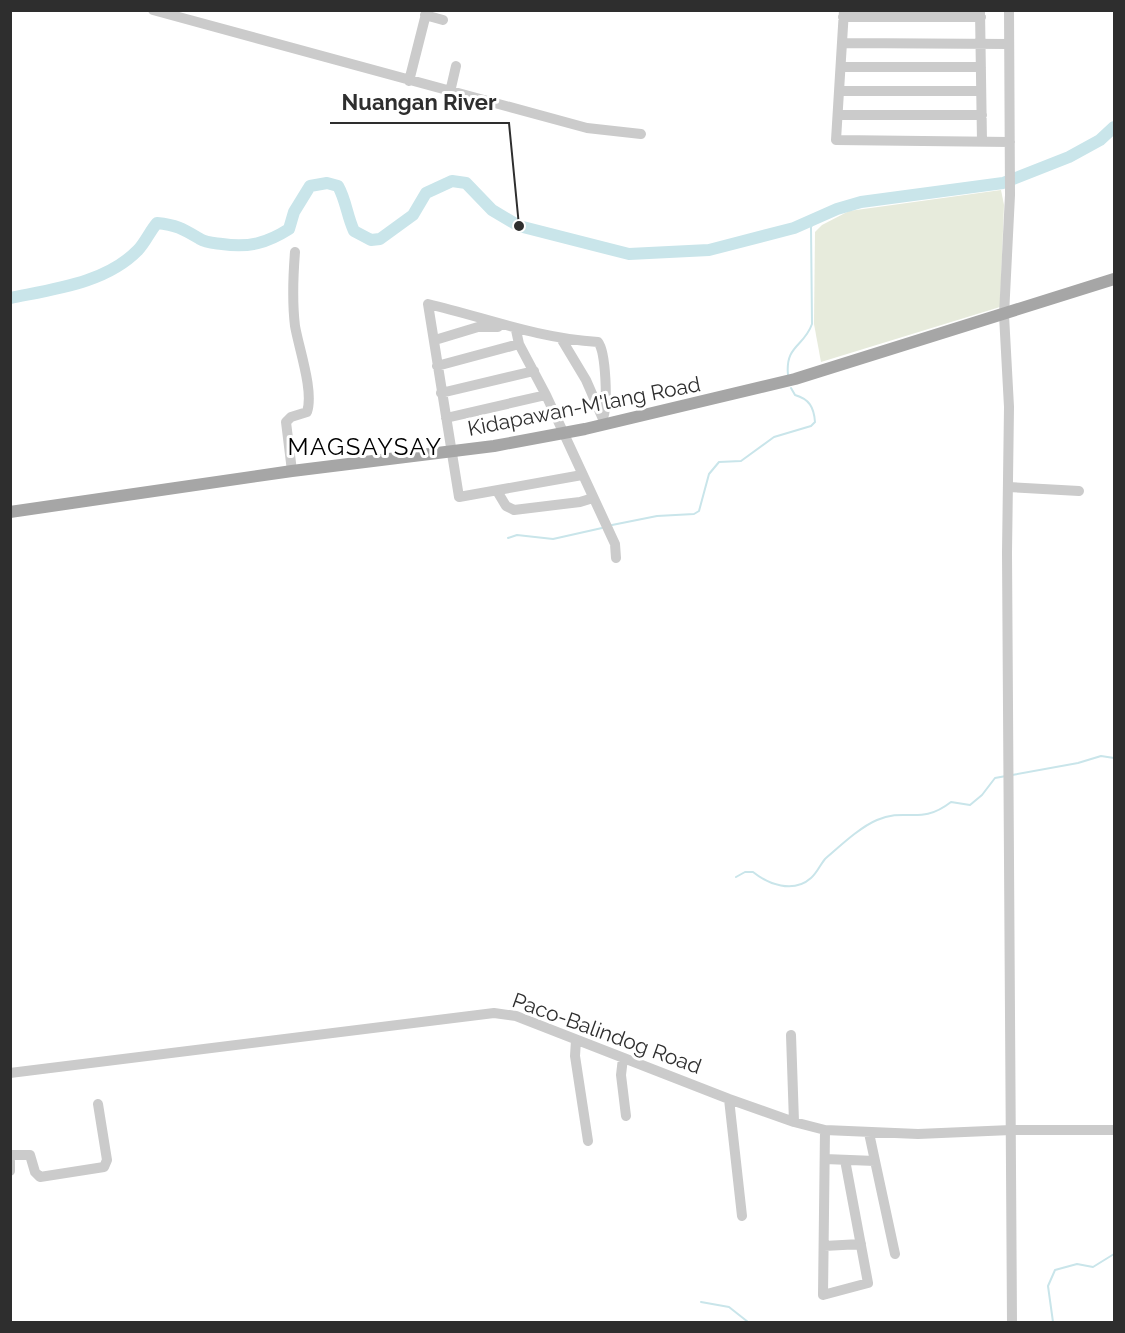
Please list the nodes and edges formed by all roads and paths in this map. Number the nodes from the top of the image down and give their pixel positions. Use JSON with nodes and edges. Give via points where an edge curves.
{"nodes":[{"id":1,"x":153,"y":10,"type":"edge"},
{"id":2,"x":1009,"y":10,"type":"edge"},
{"id":3,"x":426,"y":13,"type":"edge"},
{"id":4,"x":844,"y":14,"type":"edge"},
{"id":5,"x":868,"y":14,"type":"edge"},
{"id":6,"x":919,"y":14,"type":"edge"},
{"id":7,"x":980,"y":14,"type":"edge"},
{"id":8,"x":443,"y":20,"type":"dead end"},
{"id":9,"x":842,"y":43,"type":"junction"},
{"id":10,"x":981,"y":44,"type":"junction"},
{"id":11,"x":1009,"y":44,"type":"junction"},
{"id":12,"x":456,"y":66,"type":"dead end"},
{"id":13,"x":840,"y":67,"type":"junction"},
{"id":14,"x":981,"y":67,"type":"junction"},
{"id":15,"x":409,"y":81,"type":"junction"},
{"id":16,"x":839,"y":91,"type":"junction"},
{"id":17,"x":981,"y":91,"type":"junction"},
{"id":18,"x":450,"y":92,"type":"junction"},
{"id":19,"x":838,"y":115,"type":"junction"},
{"id":20,"x":982,"y":115,"type":"junction"},
{"id":21,"x":641,"y":135,"type":"dead end"},
{"id":22,"x":982,"y":142,"type":"junction"},
{"id":23,"x":1010,"y":142,"type":"junction"},
{"id":24,"x":295,"y":252,"type":"dead end"},
{"id":25,"x":1114,"y":279,"type":"edge"},
{"id":26,"x":1004,"y":315,"type":"junction"},
{"id":27,"x":514,"y":328,"type":"junction"},
{"id":28,"x":435,"y":340,"type":"junction"},
{"id":29,"x":561,"y":340,"type":"junction"},
{"id":30,"x":519,"y":344,"type":"junction"},
{"id":31,"x":437,"y":366,"type":"junction"},
{"id":32,"x":534,"y":371,"type":"junction"},
{"id":33,"x":441,"y":393,"type":"junction"},
{"id":34,"x":546,"y":395,"type":"junction"},
{"id":35,"x":446,"y":418,"type":"junction"},
{"id":36,"x":604,"y":421,"type":"junction"},
{"id":37,"x":564,"y":434,"type":"junction"},
{"id":38,"x":452,"y":451,"type":"junction"},
{"id":39,"x":292,"y":471,"type":"junction"},
{"id":40,"x":582,"y":475,"type":"junction"},
{"id":41,"x":1008,"y":487,"type":"junction"},
{"id":42,"x":497,"y":491,"type":"junction"},
{"id":43,"x":1079,"y":491,"type":"dead end"},
{"id":44,"x":593,"y":498,"type":"junction"},
{"id":45,"x":10,"y":512,"type":"edge"},
{"id":46,"x":616,"y":558,"type":"dead end"},
{"id":47,"x":791,"y":1035,"type":"dead end"},
{"id":48,"x":576,"y":1040,"type":"junction"},
{"id":49,"x":623,"y":1058,"type":"junction"},
{"id":50,"x":10,"y":1073,"type":"edge"},
{"id":51,"x":729,"y":1099,"type":"junction"},
{"id":52,"x":98,"y":1104,"type":"dead end"},
{"id":53,"x":626,"y":1116,"type":"dead end"},
{"id":54,"x":794,"y":1122,"type":"junction"},
{"id":55,"x":825,"y":1130,"type":"junction"},
{"id":56,"x":1011,"y":1130,"type":"junction"},
{"id":57,"x":1114,"y":1130,"type":"edge"},
{"id":58,"x":869,"y":1133,"type":"junction"},
{"id":59,"x":588,"y":1140,"type":"dead end"},
{"id":60,"x":10,"y":1155,"type":"edge"},
{"id":61,"x":825,"y":1159,"type":"junction"},
{"id":62,"x":844,"y":1160,"type":"junction"},
{"id":63,"x":10,"y":1161,"type":"edge"},
{"id":64,"x":875,"y":1161,"type":"junction"},
{"id":65,"x":10,"y":1172,"type":"edge"},
{"id":66,"x":742,"y":1216,"type":"dead end"},
{"id":67,"x":861,"y":1244,"type":"junction"},
{"id":68,"x":824,"y":1246,"type":"junction"},
{"id":69,"x":895,"y":1254,"type":"dead end"},
{"id":70,"x":1012,"y":1323,"type":"edge"}],
"edges":[{"from":1,"to":15,"type":"street"},
{"from":2,"to":11,"type":"street"},
{"from":3,"to":8,"type":"street"},
{"from":3,"to":15,"type":"street"},
{"from":4,"to":5,"type":"street"},
{"from":4,"to":9,"type":"street"},
{"from":5,"to":6,"type":"street"},
{"from":6,"to":7,"type":"street"},
{"from":7,"to":10,"type":"street"},
{"from":9,"to":10,"type":"street"},
{"from":9,"to":13,"type":"street"},
{"from":10,"to":11,"type":"street"},
{"from":10,"to":14,"type":"street"},
{"from":11,"to":23,"type":"street"},
{"from":12,"to":18,"type":"street"},
{"from":13,"to":14,"type":"street"},
{"from":13,"to":16,"type":"street"},
{"from":14,"to":17,"type":"street"},
{"from":15,"to":18,"type":"street"},
{"from":16,"to":17,"type":"street"},
{"from":16,"to":19,"type":"street"},
{"from":17,"to":20,"type":"street"},
{"from":18,"to":21,"type":"street","via":[[587,128]]},
{"from":19,"to":20,"type":"street"},
{"from":19,"to":22,"type":"street","via":[[836,140]]},
{"from":20,"to":22,"type":"street"},
{"from":22,"to":23,"type":"street"},
{"from":23,"to":26,"type":"street"},
{"from":24,"to":39,"type":"street","via":[[295,326],[309,398],[307,412],[286,422]]},
{"from":25,"to":26,"type":"main road","name":"Kidapawan-M'lang Road"},
{"from":26,"to":36,"type":"main road","name":"Kidapawan-M'lang Road","via":[[795,379]]},
{"from":26,"to":41,"type":"street","via":[[1009,371]]},
{"from":27,"to":28,"type":"street","via":[[478,327]]},
{"from":27,"to":28,"type":"street","via":[[428,303]]},
{"from":27,"to":29,"type":"street"},
{"from":27,"to":30,"type":"street"},
{"from":28,"to":31,"type":"street"},
{"from":29,"to":36,"type":"street","via":[[586,380]]},
{"from":29,"to":36,"type":"street","via":[[598,342],[602,347]]},
{"from":30,"to":31,"type":"street"},
{"from":30,"to":32,"type":"street"},
{"from":31,"to":33,"type":"street"},
{"from":32,"to":33,"type":"street"},
{"from":32,"to":34,"type":"street"},
{"from":33,"to":35,"type":"street"},
{"from":34,"to":35,"type":"street"},
{"from":34,"to":37,"type":"street"},
{"from":35,"to":38,"type":"street"},
{"from":36,"to":37,"type":"main road","name":"Kidapawan-M'lang Road"},
{"from":37,"to":38,"type":"main road","name":"Kidapawan-M'lang Road"},
{"from":37,"to":40,"type":"street"},
{"from":38,"to":39,"type":"main road","name":"Kidapawan-M'lang Road"},
{"from":38,"to":42,"type":"street","via":[[459,497]]},
{"from":39,"to":45,"type":"main road","name":"Kidapawan-M'lang Road"},
{"from":40,"to":42,"type":"street"},
{"from":40,"to":44,"type":"street"},
{"from":41,"to":43,"type":"street"},
{"from":41,"to":56,"type":"street"},
{"from":42,"to":44,"type":"street","via":[[506,506],[514,510]]},
{"from":44,"to":46,"type":"street","via":[[615,544]]},
{"from":47,"to":54,"type":"street"},
{"from":48,"to":49,"type":"street","name":"Paco-Balindog Road"},
{"from":48,"to":50,"type":"street","name":"Paco-Balindog Road","via":[[516,1016],[494,1013]]},
{"from":48,"to":59,"type":"street"},
{"from":49,"to":51,"type":"street","name":"Paco-Balindog Road"},
{"from":49,"to":53,"type":"street"},
{"from":51,"to":54,"type":"street","name":"Paco-Balindog Road"},
{"from":51,"to":66,"type":"street"},
{"from":52,"to":60,"type":"street","via":[[107,1160],[104,1167],[40,1177],[30,1155]]},
{"from":54,"to":55,"type":"street","name":"Paco-Balindog Road"},
{"from":55,"to":58,"type":"street","name":"Paco-Balindog Road"},
{"from":55,"to":61,"type":"street"},
{"from":56,"to":57,"type":"street","name":"Paco-Balindog Road"},
{"from":56,"to":58,"type":"street","name":"Paco-Balindog Road"},
{"from":56,"to":70,"type":"street"},
{"from":58,"to":64,"type":"street"},
{"from":61,"to":62,"type":"street"},
{"from":61,"to":68,"type":"street"},
{"from":62,"to":64,"type":"street"},
{"from":62,"to":67,"type":"street"},
{"from":63,"to":65,"type":"street"},
{"from":64,"to":69,"type":"street"},
{"from":67,"to":68,"type":"street"},
{"from":67,"to":68,"type":"street","via":[[868,1283],[824,1295]]}]}
